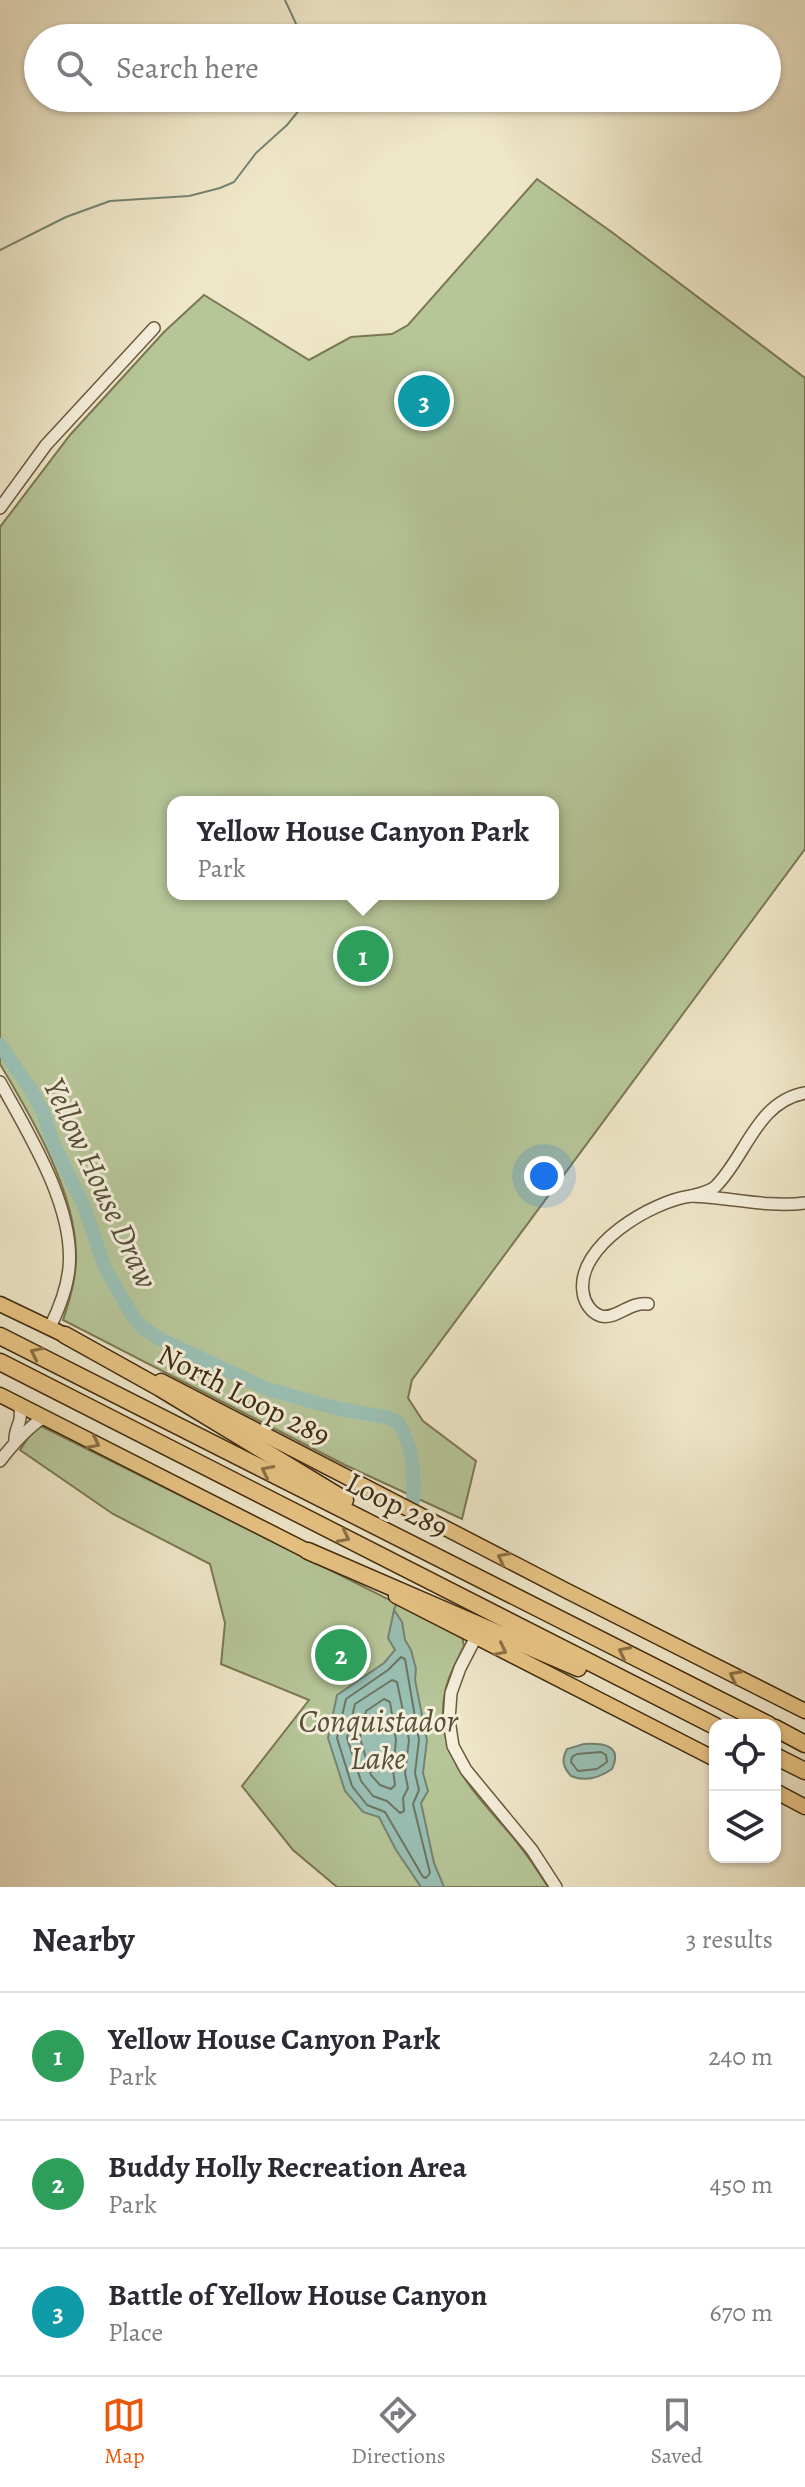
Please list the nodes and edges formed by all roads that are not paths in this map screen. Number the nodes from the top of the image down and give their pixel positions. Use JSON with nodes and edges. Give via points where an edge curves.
{"nodes":[{"id":1,"x":154,"y":328,"type":"dead end"},
{"id":2,"x":0,"y":508,"type":"edge"},
{"id":3,"x":0,"y":1082,"type":"edge"},
{"id":4,"x":805,"y":1093,"type":"edge"},
{"id":5,"x":691,"y":1196,"type":"junction"},
{"id":6,"x":805,"y":1203,"type":"edge"},
{"id":7,"x":0,"y":1304,"type":"edge"},
{"id":8,"x":648,"y":1304,"type":"dead end"},
{"id":9,"x":58,"y":1331,"type":"junction"},
{"id":10,"x":0,"y":1336,"type":"edge"},
{"id":11,"x":0,"y":1362,"type":"edge"},
{"id":12,"x":0,"y":1395,"type":"edge"},
{"id":13,"x":19,"y":1404,"type":"junction"},
{"id":14,"x":44,"y":1417,"type":"junction"},
{"id":15,"x":15,"y":1441,"type":"junction"},
{"id":16,"x":0,"y":1461,"type":"edge"},
{"id":17,"x":417,"y":1546,"type":"junction"},
{"id":18,"x":308,"y":1551,"type":"junction"},
{"id":19,"x":476,"y":1637,"type":"junction"},
{"id":20,"x":805,"y":1711,"type":"edge"},
{"id":21,"x":695,"y":1715,"type":"junction"},
{"id":22,"x":758,"y":1719,"type":"edge"},
{"id":23,"x":709,"y":1723,"type":"edge"},
{"id":24,"x":781,"y":1730,"type":"edge"},
{"id":25,"x":805,"y":1742,"type":"edge"},
{"id":26,"x":709,"y":1756,"type":"edge"},
{"id":27,"x":781,"y":1759,"type":"edge"},
{"id":28,"x":805,"y":1771,"type":"edge"},
{"id":29,"x":781,"y":1794,"type":"edge"},
{"id":30,"x":805,"y":1807,"type":"edge"},
{"id":31,"x":556,"y":1887,"type":"edge"}],
"edges":[{"from":1,"to":2,"type":"street","via":[[46,445]]},
{"from":3,"to":9,"type":"street","via":[[47,1172],[65,1226],[69,1268]]},
{"from":4,"to":5,"type":"street","via":[[775,1107],[713,1189]]},
{"from":5,"to":6,"type":"street"},
{"from":5,"to":8,"type":"street","via":[[639,1217],[604,1243],[585,1271],[583,1296],[597,1315]]},
{"from":7,"to":9,"type":"main road","name":"North Loop 289"},
{"from":9,"to":17,"type":"highway"},
{"from":20,"to":9,"type":"main road","name":"North Loop 289","one_way":true},
{"from":17,"to":10,"type":"highway","name":"Loop 289","one_way":true},
{"from":11,"to":21,"type":"highway","name":"Loop 289","one_way":true},
{"from":12,"to":13,"type":"main road"},
{"from":13,"to":14,"type":"main road"},
{"from":13,"to":15,"type":"street"},
{"from":14,"to":15,"type":"street"},
{"from":14,"to":18,"type":"main road","one_way":true},
{"from":15,"to":16,"type":"street"},
{"from":22,"to":17,"type":"highway","name":"Loop 289","one_way":true},
{"from":18,"to":19,"type":"main road"},
{"from":18,"to":21,"type":"highway","via":[[668,1710]]},
{"from":19,"to":26,"type":"main road","one_way":true},
{"from":19,"to":31,"type":"street","via":[[451,1693],[453,1746]]},
{"from":21,"to":23,"type":"highway","name":"Loop 289"},
{"from":24,"to":25,"type":"highway","name":"Loop 289"},
{"from":27,"to":28,"type":"highway"},
{"from":29,"to":30,"type":"main road"}]}
